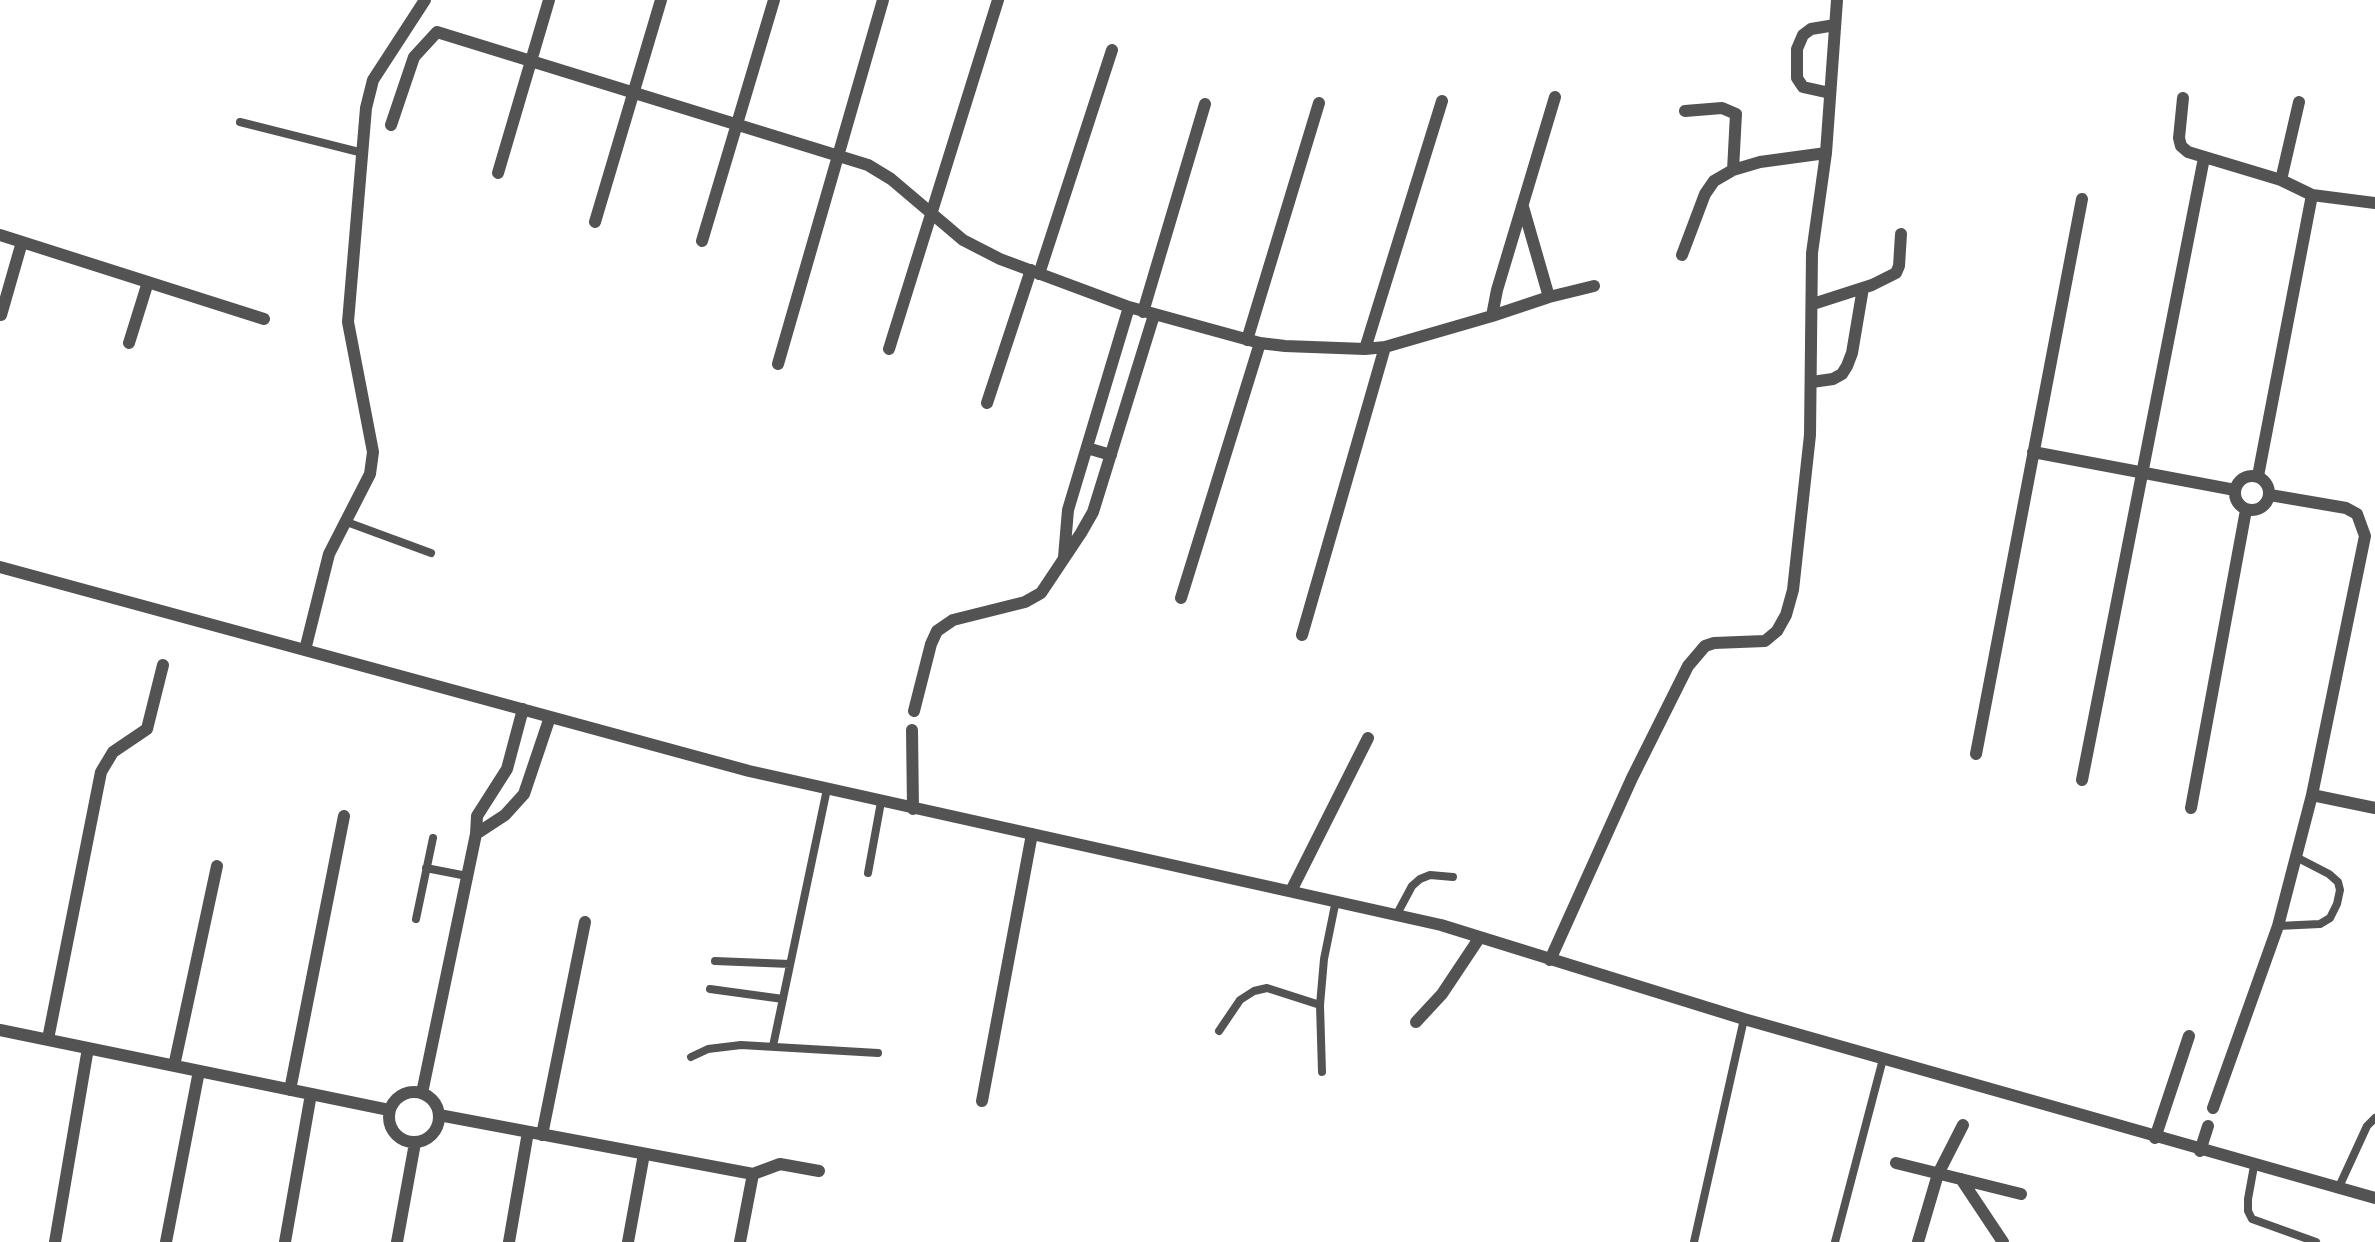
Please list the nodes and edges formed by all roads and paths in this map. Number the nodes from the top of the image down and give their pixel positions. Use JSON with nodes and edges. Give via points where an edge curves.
{"nodes":[{"id":1,"x":425,"y":0,"type":"edge"},
{"id":2,"x":549,"y":0,"type":"edge"},
{"id":3,"x":661,"y":0,"type":"edge"},
{"id":4,"x":774,"y":0,"type":"edge"},
{"id":5,"x":884,"y":0,"type":"edge"},
{"id":6,"x":998,"y":0,"type":"edge"},
{"id":7,"x":1837,"y":0,"type":"edge"},
{"id":8,"x":1835,"y":25,"type":"junction"},
{"id":9,"x":1112,"y":50,"type":"dead end"},
{"id":10,"x":531,"y":60,"type":"junction"},
{"id":11,"x":634,"y":92,"type":"junction"},
{"id":12,"x":1830,"y":93,"type":"junction"},
{"id":13,"x":1555,"y":97,"type":"dead end"},
{"id":14,"x":2183,"y":98,"type":"dead end"},
{"id":15,"x":1442,"y":101,"type":"dead end"},
{"id":16,"x":2299,"y":102,"type":"dead end"},
{"id":17,"x":1319,"y":103,"type":"dead end"},
{"id":18,"x":1205,"y":104,"type":"dead end"},
{"id":19,"x":1685,"y":111,"type":"dead end"},
{"id":20,"x":240,"y":123,"type":"dead end"},
{"id":21,"x":737,"y":123,"type":"junction"},
{"id":22,"x":391,"y":125,"type":"dead end"},
{"id":23,"x":363,"y":153,"type":"junction"},
{"id":24,"x":1826,"y":153,"type":"junction"},
{"id":25,"x":839,"y":155,"type":"junction"},
{"id":26,"x":2204,"y":158,"type":"junction"},
{"id":27,"x":1733,"y":170,"type":"junction"},
{"id":28,"x":498,"y":173,"type":"dead end"},
{"id":29,"x":2281,"y":180,"type":"junction"},
{"id":30,"x":2312,"y":195,"type":"junction"},
{"id":31,"x":2082,"y":199,"type":"dead end"},
{"id":32,"x":2375,"y":203,"type":"edge"},
{"id":33,"x":1523,"y":207,"type":"junction"},
{"id":34,"x":931,"y":211,"type":"junction"},
{"id":35,"x":595,"y":222,"type":"dead end"},
{"id":36,"x":1901,"y":234,"type":"dead end"},
{"id":37,"x":0,"y":236,"type":"edge"},
{"id":38,"x":702,"y":242,"type":"dead end"},
{"id":39,"x":22,"y":243,"type":"junction"},
{"id":40,"x":1682,"y":255,"type":"dead end"},
{"id":41,"x":1035,"y":272,"type":"junction"},
{"id":42,"x":148,"y":282,"type":"junction"},
{"id":43,"x":1594,"y":286,"type":"dead end"},
{"id":44,"x":1863,"y":288,"type":"junction"},
{"id":45,"x":1549,"y":297,"type":"junction"},
{"id":46,"x":1813,"y":304,"type":"junction"},
{"id":47,"x":1129,"y":308,"type":"junction"},
{"id":48,"x":1148,"y":314,"type":"junction"},
{"id":49,"x":1,"y":315,"type":"edge"},
{"id":50,"x":1492,"y":316,"type":"junction"},
{"id":51,"x":264,"y":319,"type":"dead end"},
{"id":52,"x":1247,"y":340,"type":"junction"},
{"id":53,"x":129,"y":343,"type":"dead end"},
{"id":54,"x":1260,"y":343,"type":"junction"},
{"id":55,"x":1385,"y":347,"type":"junction"},
{"id":56,"x":889,"y":349,"type":"dead end"},
{"id":57,"x":1365,"y":349,"type":"junction"},
{"id":58,"x":778,"y":364,"type":"dead end"},
{"id":59,"x":1812,"y":382,"type":"junction"},
{"id":60,"x":987,"y":403,"type":"dead end"},
{"id":61,"x":1087,"y":448,"type":"junction"},
{"id":62,"x":2033,"y":452,"type":"junction"},
{"id":63,"x":1111,"y":455,"type":"junction"},
{"id":64,"x":2141,"y":473,"type":"junction"},
{"id":65,"x":2258,"y":476,"type":"junction"},
{"id":66,"x":2235,"y":490,"type":"junction"},
{"id":67,"x":2270,"y":495,"type":"junction"},
{"id":68,"x":2246,"y":510,"type":"junction"},
{"id":69,"x":344,"y":521,"type":"junction"},
{"id":70,"x":431,"y":553,"type":"dead end"},
{"id":71,"x":1064,"y":557,"type":"junction"},
{"id":72,"x":0,"y":567,"type":"edge"},
{"id":73,"x":1181,"y":598,"type":"dead end"},
{"id":74,"x":1302,"y":635,"type":"dead end"},
{"id":75,"x":305,"y":650,"type":"junction"},
{"id":76,"x":163,"y":665,"type":"dead end"},
{"id":77,"x":523,"y":709,"type":"junction"},
{"id":78,"x":914,"y":711,"type":"dead end"},
{"id":79,"x":550,"y":717,"type":"junction"},
{"id":80,"x":912,"y":730,"type":"dead end"},
{"id":81,"x":1368,"y":738,"type":"dead end"},
{"id":82,"x":1976,"y":754,"type":"dead end"},
{"id":83,"x":2082,"y":780,"type":"dead end"},
{"id":84,"x":827,"y":789,"type":"junction"},
{"id":85,"x":2312,"y":795,"type":"junction"},
{"id":86,"x":881,"y":802,"type":"junction"},
{"id":87,"x":2191,"y":808,"type":"dead end"},
{"id":88,"x":2375,"y":808,"type":"edge"},
{"id":89,"x":914,"y":809,"type":"junction"},
{"id":90,"x":345,"y":816,"type":"dead end"},
{"id":91,"x":476,"y":834,"type":"junction"},
{"id":92,"x":1032,"y":834,"type":"junction"},
{"id":93,"x":433,"y":838,"type":"dead end"},
{"id":94,"x":2296,"y":857,"type":"junction"},
{"id":95,"x":217,"y":866,"type":"dead end"},
{"id":96,"x":426,"y":868,"type":"junction"},
{"id":97,"x":868,"y":873,"type":"dead end"},
{"id":98,"x":467,"y":876,"type":"junction"},
{"id":99,"x":1453,"y":878,"type":"dead end"},
{"id":100,"x":1292,"y":891,"type":"junction"},
{"id":101,"x":1336,"y":900,"type":"junction"},
{"id":102,"x":1397,"y":914,"type":"junction"},
{"id":103,"x":416,"y":919,"type":"dead end"},
{"id":104,"x":585,"y":922,"type":"dead end"},
{"id":105,"x":2278,"y":926,"type":"junction"},
{"id":106,"x":1480,"y":937,"type":"junction"},
{"id":107,"x":1550,"y":960,"type":"junction"},
{"id":108,"x":715,"y":961,"type":"dead end"},
{"id":109,"x":790,"y":964,"type":"junction"},
{"id":110,"x":710,"y":989,"type":"dead end"},
{"id":111,"x":783,"y":999,"type":"junction"},
{"id":112,"x":1320,"y":1005,"type":"junction"},
{"id":113,"x":1744,"y":1019,"type":"junction"},
{"id":114,"x":1416,"y":1023,"type":"dead end"},
{"id":115,"x":0,"y":1030,"type":"edge"},
{"id":116,"x":1219,"y":1031,"type":"dead end"},
{"id":117,"x":2189,"y":1036,"type":"dead end"},
{"id":118,"x":48,"y":1039,"type":"junction"},
{"id":119,"x":773,"y":1046,"type":"junction"},
{"id":120,"x":88,"y":1048,"type":"junction"},
{"id":121,"x":878,"y":1053,"type":"dead end"},
{"id":122,"x":691,"y":1057,"type":"dead end"},
{"id":123,"x":1883,"y":1059,"type":"junction"},
{"id":124,"x":174,"y":1066,"type":"junction"},
{"id":125,"x":199,"y":1071,"type":"junction"},
{"id":126,"x":1322,"y":1072,"type":"dead end"},
{"id":127,"x":290,"y":1090,"type":"junction"},
{"id":128,"x":422,"y":1093,"type":"junction"},
{"id":129,"x":311,"y":1094,"type":"junction"},
{"id":130,"x":982,"y":1101,"type":"dead end"},
{"id":131,"x":2213,"y":1108,"type":"dead end"},
{"id":132,"x":389,"y":1110,"type":"junction"},
{"id":133,"x":439,"y":1115,"type":"junction"},
{"id":134,"x":2375,"y":1118,"type":"edge"},
{"id":135,"x":1963,"y":1125,"type":"dead end"},
{"id":136,"x":2208,"y":1126,"type":"dead end"},
{"id":137,"x":528,"y":1132,"type":"junction"},
{"id":138,"x":543,"y":1135,"type":"junction"},
{"id":139,"x":2155,"y":1138,"type":"junction"},
{"id":140,"x":415,"y":1143,"type":"junction"},
{"id":141,"x":2200,"y":1151,"type":"junction"},
{"id":142,"x":644,"y":1154,"type":"junction"},
{"id":143,"x":1896,"y":1163,"type":"dead end"},
{"id":144,"x":2254,"y":1166,"type":"junction"},
{"id":145,"x":819,"y":1171,"type":"dead end"},
{"id":146,"x":753,"y":1174,"type":"junction"},
{"id":147,"x":1938,"y":1174,"type":"junction"},
{"id":148,"x":1961,"y":1179,"type":"junction"},
{"id":149,"x":2338,"y":1189,"type":"junction"},
{"id":150,"x":2022,"y":1194,"type":"dead end"},
{"id":151,"x":2375,"y":1198,"type":"edge"},
{"id":152,"x":55,"y":1242,"type":"edge"},
{"id":153,"x":166,"y":1242,"type":"edge"},
{"id":154,"x":285,"y":1242,"type":"edge"},
{"id":155,"x":397,"y":1242,"type":"edge"},
{"id":156,"x":509,"y":1242,"type":"edge"},
{"id":157,"x":628,"y":1242,"type":"edge"},
{"id":158,"x":740,"y":1242,"type":"edge"},
{"id":159,"x":1694,"y":1242,"type":"edge"},
{"id":160,"x":1835,"y":1242,"type":"edge"},
{"id":161,"x":1918,"y":1242,"type":"edge"},
{"id":162,"x":2003,"y":1242,"type":"edge"},
{"id":163,"x":2316,"y":1242,"type":"edge"}],
"edges":[{"from":1,"to":23,"type":"street","via":[[373,80],[366,108]]},
{"from":2,"to":10,"type":"street"},
{"from":3,"to":11,"type":"street"},
{"from":4,"to":21,"type":"street"},
{"from":5,"to":25,"type":"street"},
{"from":6,"to":34,"type":"street"},
{"from":7,"to":8,"type":"street"},
{"from":8,"to":12,"type":"street"},
{"from":8,"to":12,"type":"street","via":[[1811,28],[1797,49],[1797,78],[1803,87]]},
{"from":9,"to":41,"type":"street"},
{"from":10,"to":11,"type":"street"},
{"from":10,"to":22,"type":"street","via":[[437,32],[414,57]]},
{"from":10,"to":28,"type":"street"},
{"from":11,"to":21,"type":"street"},
{"from":11,"to":35,"type":"street"},
{"from":12,"to":24,"type":"street"},
{"from":13,"to":33,"type":"street"},
{"from":14,"to":26,"type":"street","via":[[2181,146]]},
{"from":15,"to":57,"type":"street"},
{"from":16,"to":29,"type":"street"},
{"from":17,"to":52,"type":"street"},
{"from":18,"to":48,"type":"street"},
{"from":19,"to":27,"type":"street","via":[[1722,108],[1736,114]]},
{"from":20,"to":23,"type":"lane"},
{"from":21,"to":25,"type":"street"},
{"from":21,"to":38,"type":"street"},
{"from":23,"to":69,"type":"street","via":[[348,322],[373,452],[370,474]]},
{"from":24,"to":27,"type":"street","via":[[1760,162]]},
{"from":24,"to":46,"type":"street","via":[[1812,253]]},
{"from":25,"to":34,"type":"street","via":[[876,170]]},
{"from":25,"to":58,"type":"street"},
{"from":26,"to":29,"type":"street"},
{"from":26,"to":64,"type":"street"},
{"from":27,"to":40,"type":"street","via":[[1714,181],[1704,194]]},
{"from":29,"to":30,"type":"street"},
{"from":30,"to":32,"type":"street"},
{"from":30,"to":65,"type":"street"},
{"from":31,"to":62,"type":"street"},
{"from":33,"to":45,"type":"street"},
{"from":33,"to":50,"type":"street"},
{"from":34,"to":41,"type":"street","via":[[963,240]]},
{"from":34,"to":56,"type":"street"},
{"from":36,"to":44,"type":"street","via":[[1896,273]]},
{"from":37,"to":39,"type":"street"},
{"from":39,"to":42,"type":"street"},
{"from":39,"to":49,"type":"street"},
{"from":41,"to":47,"type":"street"},
{"from":41,"to":60,"type":"street"},
{"from":42,"to":51,"type":"street"},
{"from":42,"to":53,"type":"street"},
{"from":43,"to":45,"type":"street"},
{"from":44,"to":46,"type":"street"},
{"from":44,"to":59,"type":"street","via":[[1847,366],[1842,375]]},
{"from":45,"to":50,"type":"street"},
{"from":46,"to":59,"type":"street"},
{"from":47,"to":48,"type":"street"},
{"from":47,"to":61,"type":"street"},
{"from":48,"to":52,"type":"street"},
{"from":48,"to":63,"type":"street"},
{"from":50,"to":55,"type":"street"},
{"from":52,"to":54,"type":"street"},
{"from":54,"to":57,"type":"street"},
{"from":54,"to":73,"type":"street"},
{"from":55,"to":57,"type":"street"},
{"from":55,"to":74,"type":"street"},
{"from":59,"to":107,"type":"street","via":[[1793,590],[1786,615],[1777,631],[1765,640],[1705,646],[1688,666],[1632,777]]},
{"from":61,"to":63,"type":"street"},
{"from":61,"to":71,"type":"street","via":[[1068,510]]},
{"from":62,"to":64,"type":"street"},
{"from":62,"to":82,"type":"street"},
{"from":63,"to":71,"type":"street","via":[[1093,512]]},
{"from":64,"to":66,"type":"street"},
{"from":64,"to":83,"type":"street"},
{"from":65,"to":66,"type":"street","via":[[2244,478]]},
{"from":65,"to":67,"type":"street","via":[[2265,480]]},
{"from":66,"to":68,"type":"street","via":[[2235,498]]},
{"from":67,"to":68,"type":"street","via":[[2262,508]]},
{"from":67,"to":85,"type":"street","via":[[2346,508],[2357,514],[2365,536]]},
{"from":68,"to":87,"type":"street"},
{"from":69,"to":70,"type":"lane"},
{"from":69,"to":75,"type":"street","via":[[329,554]]},
{"from":71,"to":78,"type":"street","via":[[1041,592],[1024,602],[953,620],[937,631]]},
{"from":72,"to":75,"type":"street"},
{"from":75,"to":77,"type":"street"},
{"from":76,"to":118,"type":"street","via":[[147,729],[113,752],[101,772]]},
{"from":77,"to":79,"type":"street"},
{"from":77,"to":91,"type":"street","via":[[507,769],[477,816]]},
{"from":79,"to":84,"type":"street"},
{"from":79,"to":91,"type":"street","via":[[524,794],[505,815]]},
{"from":80,"to":89,"type":"street"},
{"from":81,"to":100,"type":"street"},
{"from":84,"to":86,"type":"street"},
{"from":84,"to":109,"type":"lane"},
{"from":85,"to":88,"type":"street"},
{"from":85,"to":94,"type":"street"},
{"from":86,"to":89,"type":"street"},
{"from":86,"to":97,"type":"lane"},
{"from":89,"to":92,"type":"street"},
{"from":90,"to":127,"type":"street"},
{"from":91,"to":98,"type":"street"},
{"from":92,"to":100,"type":"street"},
{"from":92,"to":130,"type":"street"},
{"from":93,"to":96,"type":"lane"},
{"from":94,"to":105,"type":"street"},
{"from":94,"to":105,"type":"lane","via":[[2338,882],[2337,904],[2330,918],[2320,924]]},
{"from":95,"to":124,"type":"street"},
{"from":96,"to":98,"type":"lane"},
{"from":96,"to":103,"type":"lane"},
{"from":98,"to":128,"type":"street"},
{"from":99,"to":102,"type":"lane","via":[[1430,875],[1420,879]]},
{"from":100,"to":101,"type":"street"},
{"from":101,"to":102,"type":"street"},
{"from":101,"to":112,"type":"lane","via":[[1324,958]]},
{"from":102,"to":106,"type":"street"},
{"from":104,"to":138,"type":"street"},
{"from":105,"to":131,"type":"street"},
{"from":106,"to":107,"type":"street"},
{"from":106,"to":114,"type":"street","via":[[1442,994]]},
{"from":107,"to":113,"type":"street"},
{"from":108,"to":109,"type":"lane"},
{"from":109,"to":111,"type":"lane"},
{"from":110,"to":111,"type":"lane"},
{"from":111,"to":119,"type":"lane"},
{"from":112,"to":116,"type":"lane","via":[[1267,988],[1240,1000]]},
{"from":112,"to":126,"type":"lane"},
{"from":113,"to":123,"type":"street"},
{"from":113,"to":159,"type":"lane"},
{"from":115,"to":118,"type":"street"},
{"from":117,"to":139,"type":"street"},
{"from":118,"to":120,"type":"street"},
{"from":119,"to":121,"type":"lane"},
{"from":119,"to":122,"type":"lane","via":[[708,1049]]},
{"from":120,"to":124,"type":"street"},
{"from":120,"to":152,"type":"street"},
{"from":123,"to":139,"type":"street"},
{"from":123,"to":160,"type":"lane"},
{"from":124,"to":125,"type":"street"},
{"from":125,"to":127,"type":"street"},
{"from":125,"to":153,"type":"street"},
{"from":127,"to":129,"type":"street"},
{"from":128,"to":132,"type":"street","via":[[402,1094]]},
{"from":128,"to":133,"type":"street","via":[[433,1100]]},
{"from":129,"to":132,"type":"street"},
{"from":129,"to":154,"type":"street"},
{"from":132,"to":140,"type":"street","via":[[393,1132]]},
{"from":133,"to":137,"type":"street"},
{"from":133,"to":140,"type":"street","via":[[435,1131]]},
{"from":134,"to":149,"type":"lane","via":[[2367,1126]]},
{"from":135,"to":147,"type":"street"},
{"from":136,"to":141,"type":"street"},
{"from":137,"to":138,"type":"street"},
{"from":137,"to":156,"type":"street"},
{"from":138,"to":142,"type":"street"},
{"from":139,"to":141,"type":"street"},
{"from":140,"to":155,"type":"street"},
{"from":141,"to":144,"type":"street"},
{"from":142,"to":146,"type":"street"},
{"from":142,"to":157,"type":"street"},
{"from":143,"to":147,"type":"street"},
{"from":144,"to":149,"type":"street"},
{"from":144,"to":163,"type":"lane","via":[[2248,1198],[2252,1219]]},
{"from":145,"to":146,"type":"street","via":[[780,1164]]},
{"from":146,"to":158,"type":"street"},
{"from":147,"to":148,"type":"street"},
{"from":147,"to":161,"type":"street"},
{"from":148,"to":150,"type":"street"},
{"from":148,"to":162,"type":"street"},
{"from":149,"to":151,"type":"street"}]}
